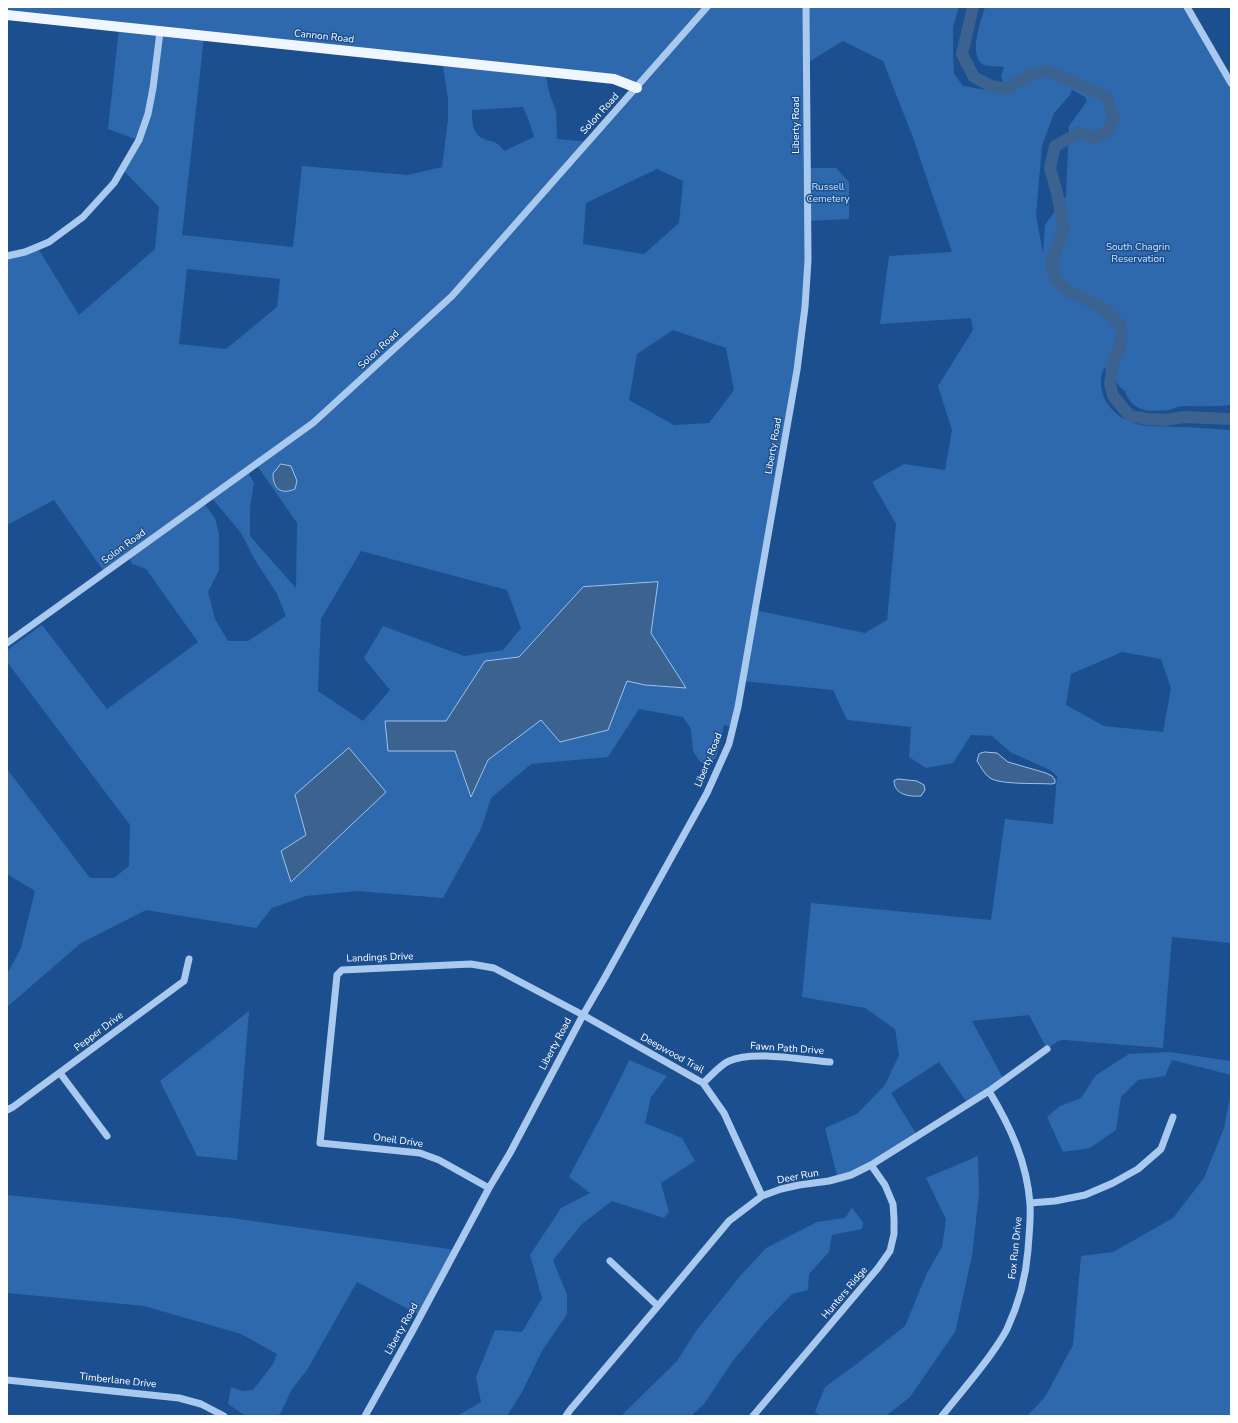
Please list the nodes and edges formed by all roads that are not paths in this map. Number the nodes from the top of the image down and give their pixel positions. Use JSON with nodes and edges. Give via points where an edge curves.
{"nodes":[{"id":1,"x":707,"y":7,"type":"edge"},
{"id":2,"x":806,"y":7,"type":"edge"},
{"id":3,"x":1187,"y":7,"type":"edge"},
{"id":4,"x":7,"y":15,"type":"edge"},
{"id":5,"x":160,"y":32,"type":"junction"},
{"id":6,"x":1231,"y":83,"type":"edge"},
{"id":7,"x":637,"y":88,"type":"junction"},
{"id":8,"x":7,"y":256,"type":"edge"},
{"id":9,"x":7,"y":643,"type":"edge"},
{"id":10,"x":189,"y":959,"type":"dead end"},
{"id":11,"x":583,"y":1015,"type":"junction"},
{"id":12,"x":1047,"y":1049,"type":"dead end"},
{"id":13,"x":830,"y":1062,"type":"dead end"},
{"id":14,"x":60,"y":1073,"type":"junction"},
{"id":15,"x":703,"y":1083,"type":"junction"},
{"id":16,"x":989,"y":1091,"type":"junction"},
{"id":17,"x":7,"y":1110,"type":"edge"},
{"id":18,"x":1173,"y":1118,"type":"dead end"},
{"id":19,"x":107,"y":1136,"type":"dead end"},
{"id":20,"x":320,"y":1143,"type":"joint"},
{"id":21,"x":871,"y":1165,"type":"junction"},
{"id":22,"x":489,"y":1188,"type":"junction"},
{"id":23,"x":762,"y":1196,"type":"junction"},
{"id":24,"x":1030,"y":1203,"type":"junction"},
{"id":25,"x":610,"y":1261,"type":"dead end"},
{"id":26,"x":658,"y":1306,"type":"junction"},
{"id":27,"x":7,"y":1380,"type":"edge"},
{"id":28,"x":224,"y":1416,"type":"edge"},
{"id":29,"x":365,"y":1416,"type":"edge"},
{"id":30,"x":566,"y":1416,"type":"edge"},
{"id":31,"x":753,"y":1416,"type":"edge"},
{"id":32,"x":942,"y":1416,"type":"edge"}],
"edges":[{"from":1,"to":7,"type":"street","name":"Solon Road"},
{"from":2,"to":11,"type":"street","name":"Liberty Road","via":[[808,260],[805,307],[797,370],[738,707],[729,744],[707,793]]},
{"from":3,"to":6,"type":"street"},
{"from":4,"to":5,"type":"main road","name":"Cannon Road"},
{"from":5,"to":7,"type":"main road","name":"Cannon Road","via":[[614,79]]},
{"from":5,"to":8,"type":"street","via":[[148,114],[139,140],[114,183],[83,217],[49,242]]},
{"from":7,"to":9,"type":"street","name":"Solon Road","via":[[452,296],[313,423]]},
{"from":10,"to":14,"type":"street","name":"Pepper Drive","via":[[184,981]]},
{"from":11,"to":15,"type":"street","name":"Deepwood Trail"},
{"from":11,"to":20,"type":"street","name":"Landings Drive","via":[[494,968],[484,966],[472,964],[342,970],[337,975]]},
{"from":11,"to":22,"type":"street","name":"Liberty Road"},
{"from":12,"to":16,"type":"street","name":"Deer Run"},
{"from":13,"to":15,"type":"street","name":"Fawn Path Drive","via":[[753,1055],[740,1057],[727,1061]]},
{"from":14,"to":17,"type":"street","name":"Pepper Drive"},
{"from":14,"to":19,"type":"street"},
{"from":15,"to":23,"type":"street","name":"Deepwood Trail","via":[[724,1112]]},
{"from":16,"to":21,"type":"street","name":"Deer Run"},
{"from":16,"to":24,"type":"street","name":"Fox Run Drive","via":[[1006,1119],[1016,1144],[1024,1168]]},
{"from":18,"to":24,"type":"street","via":[[1161,1150],[1138,1169],[1085,1195]]},
{"from":20,"to":22,"type":"street","name":"Oneil Drive","via":[[420,1153],[439,1160]]},
{"from":21,"to":23,"type":"street","name":"Deer Run","via":[[852,1175],[781,1189]]},
{"from":21,"to":31,"type":"street","name":"Hunters Ridge","via":[[885,1185],[893,1204],[894,1234],[890,1251]]},
{"from":22,"to":29,"type":"street","name":"Liberty Road"},
{"from":23,"to":26,"type":"street","name":"Deer Run","via":[[729,1220]]},
{"from":24,"to":32,"type":"street","name":"Fox Run Drive","via":[[1026,1270],[1020,1298],[1007,1330],[987,1360]]},
{"from":25,"to":26,"type":"street"},
{"from":26,"to":30,"type":"street","name":"Deer Run"},
{"from":27,"to":28,"type":"street","name":"Timberlane Drive","via":[[179,1398],[201,1404]]}]}
